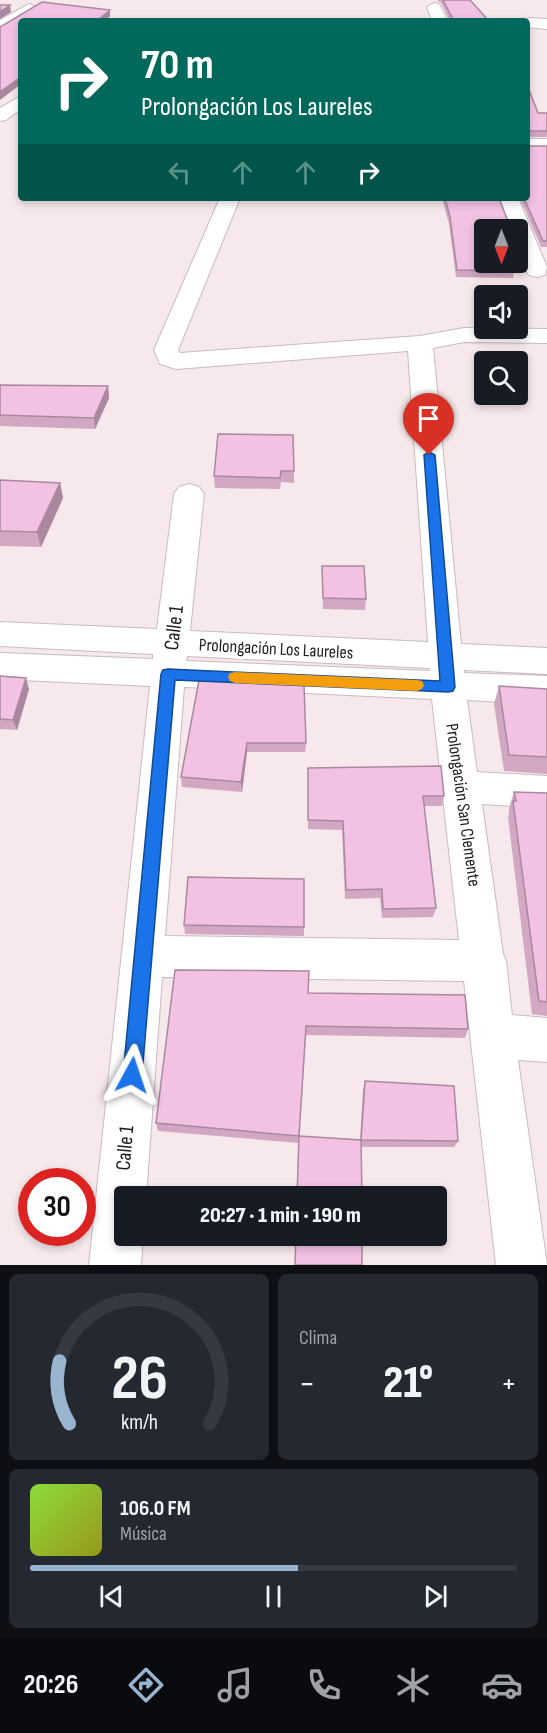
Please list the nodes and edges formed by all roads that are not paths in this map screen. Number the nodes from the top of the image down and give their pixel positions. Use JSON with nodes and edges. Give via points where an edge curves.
{"nodes":[{"id":1,"x":29,"y":9,"type":"edge"},
{"id":2,"x":530,"y":23,"type":"dead end"},
{"id":3,"x":547,"y":24,"type":"edge"},
{"id":4,"x":0,"y":27,"type":"edge"},
{"id":5,"x":530,"y":145,"type":"edge"},
{"id":6,"x":547,"y":145,"type":"edge"},
{"id":7,"x":229,"y":201,"type":"edge"},
{"id":8,"x":509,"y":201,"type":"edge"},
{"id":9,"x":537,"y":270,"type":"dead end"},
{"id":10,"x":547,"y":336,"type":"edge"},
{"id":11,"x":420,"y":343,"type":"junction"},
{"id":12,"x":189,"y":494,"type":"dead end"},
{"id":13,"x":0,"y":634,"type":"edge"},
{"id":14,"x":170,"y":659,"type":"junction"},
{"id":15,"x":547,"y":662,"type":"edge"},
{"id":16,"x":0,"y":666,"type":"edge"},
{"id":17,"x":446,"y":672,"type":"junction"},
{"id":18,"x":547,"y":690,"type":"edge"},
{"id":19,"x":460,"y":787,"type":"junction"},
{"id":20,"x":547,"y":792,"type":"edge"},
{"id":21,"x":143,"y":956,"type":"junction"},
{"id":22,"x":485,"y":961,"type":"junction"},
{"id":23,"x":492,"y":1036,"type":"junction"},
{"id":24,"x":547,"y":1040,"type":"edge"},
{"id":25,"x":115,"y":1265,"type":"edge"},
{"id":26,"x":522,"y":1265,"type":"edge"}],
"edges":[{"from":1,"to":4,"type":"street"},
{"from":2,"to":3,"type":"street"},
{"from":5,"to":6,"type":"street"},
{"from":7,"to":11,"type":"street","via":[[166,350],[169,359],[204,360]]},
{"from":8,"to":9,"type":"street"},
{"from":10,"to":11,"type":"street","via":[[464,335]]},
{"from":11,"to":17,"type":"street","name":"Prolongación San Clemente"},
{"from":12,"to":14,"type":"street","name":"Calle 1"},
{"from":13,"to":14,"type":"street","name":"Prolongación Los Laureles"},
{"from":14,"to":16,"type":"street","name":"Prolongación Los Laureles"},
{"from":14,"to":17,"type":"street","name":"Prolongación Los Laureles"},
{"from":14,"to":21,"type":"street","name":"Calle 1"},
{"from":15,"to":17,"type":"street"},
{"from":17,"to":18,"type":"street","name":"Prolongación Los Laureles"},
{"from":17,"to":19,"type":"street","name":"Prolongación San Clemente"},
{"from":19,"to":20,"type":"street"},
{"from":19,"to":22,"type":"street","name":"Prolongación San Clemente"},
{"from":21,"to":22,"type":"street"},
{"from":21,"to":25,"type":"street","name":"Calle 1"},
{"from":22,"to":23,"type":"street","name":"Prolongación San Clemente"},
{"from":23,"to":24,"type":"street"},
{"from":23,"to":26,"type":"street","name":"Prolongación San Clemente"}]}
